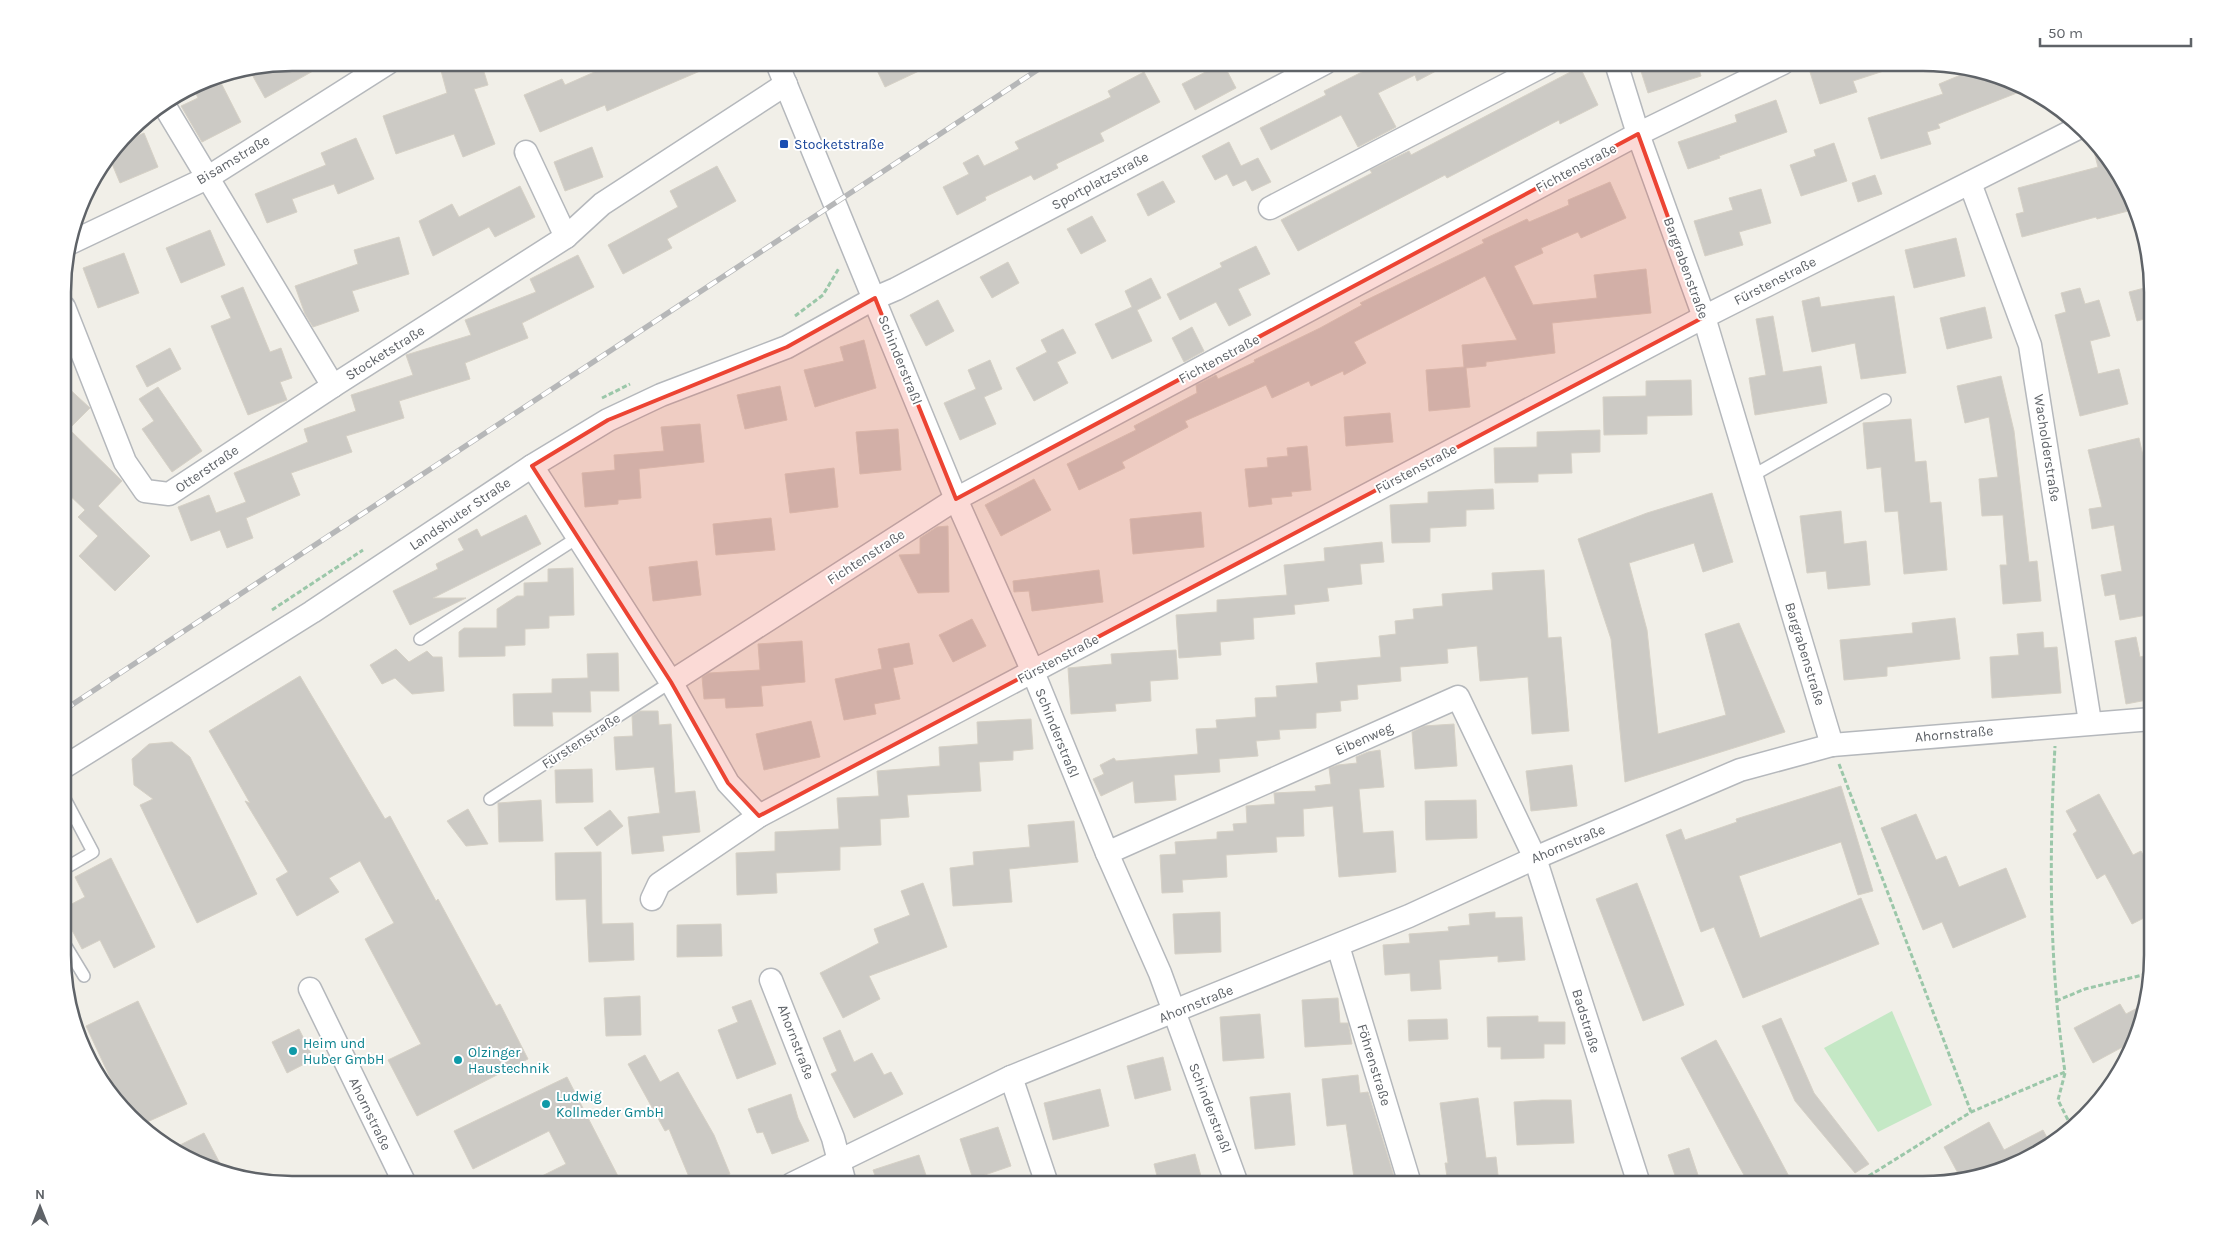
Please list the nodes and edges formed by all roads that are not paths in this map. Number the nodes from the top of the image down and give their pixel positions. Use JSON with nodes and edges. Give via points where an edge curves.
{"nodes":[{"id":1,"x":374,"y":71,"type":"edge"},
{"id":2,"x":781,"y":71,"type":"edge"},
{"id":3,"x":1308,"y":71,"type":"edge"},
{"id":4,"x":1531,"y":71,"type":"edge"},
{"id":5,"x":1619,"y":71,"type":"edge"},
{"id":6,"x":1765,"y":71,"type":"edge"},
{"id":7,"x":786,"y":84,"type":"junction"},
{"id":8,"x":167,"y":110,"type":"edge"},
{"id":9,"x":2073,"y":131,"type":"edge"},
{"id":10,"x":1638,"y":134,"type":"junction"},
{"id":11,"x":526,"y":152,"type":"dead end"},
{"id":12,"x":207,"y":178,"type":"junction"},
{"id":13,"x":1970,"y":183,"type":"junction"},
{"id":14,"x":1270,"y":208,"type":"dead end"},
{"id":15,"x":566,"y":238,"type":"junction"},
{"id":16,"x":78,"y":239,"type":"edge"},
{"id":17,"x":875,"y":298,"type":"junction"},
{"id":18,"x":1704,"y":317,"type":"junction"},
{"id":19,"x":71,"y":325,"type":"edge"},
{"id":20,"x":333,"y":386,"type":"junction"},
{"id":21,"x":1885,"y":400,"type":"dead end"},
{"id":22,"x":532,"y":466,"type":"junction"},
{"id":23,"x":1752,"y":476,"type":"junction"},
{"id":24,"x":956,"y":500,"type":"junction"},
{"id":25,"x":577,"y":538,"type":"junction"},
{"id":26,"x":420,"y":639,"type":"dead end"},
{"id":27,"x":1033,"y":672,"type":"junction"},
{"id":28,"x":671,"y":682,"type":"junction"},
{"id":29,"x":2144,"y":719,"type":"edge"},
{"id":30,"x":2090,"y":722,"type":"junction"},
{"id":31,"x":1832,"y":745,"type":"junction"},
{"id":32,"x":71,"y":763,"type":"edge"},
{"id":33,"x":490,"y":799,"type":"dead end"},
{"id":34,"x":71,"y":810,"type":"edge"},
{"id":35,"x":759,"y":816,"type":"junction"},
{"id":36,"x":1107,"y":853,"type":"junction"},
{"id":37,"x":1535,"y":858,"type":"junction"},
{"id":38,"x":71,"y":865,"type":"edge"},
{"id":39,"x":652,"y":899,"type":"dead end"},
{"id":40,"x":1338,"y":946,"type":"junction"},
{"id":41,"x":71,"y":955,"type":"edge"},
{"id":42,"x":84,"y":976,"type":"dead end"},
{"id":43,"x":771,"y":980,"type":"dead end"},
{"id":44,"x":310,"y":989,"type":"dead end"},
{"id":45,"x":1174,"y":1013,"type":"junction"},
{"id":46,"x":1011,"y":1077,"type":"junction"},
{"id":47,"x":838,"y":1162,"type":"junction"},
{"id":48,"x":401,"y":1176,"type":"edge"},
{"id":49,"x":809,"y":1176,"type":"edge"},
{"id":50,"x":842,"y":1176,"type":"edge"},
{"id":51,"x":1044,"y":1176,"type":"edge"},
{"id":52,"x":1234,"y":1176,"type":"edge"},
{"id":53,"x":1408,"y":1176,"type":"edge"},
{"id":54,"x":1636,"y":1176,"type":"edge"}],
"edges":[{"from":1,"to":12,"type":"street","name":"Bisamstraße"},
{"from":2,"to":7,"type":"street"},
{"from":3,"to":17,"type":"street","name":"Sportplatzstraße"},
{"from":4,"to":14,"type":"street"},
{"from":5,"to":10,"type":"street","name":"Bargrabenstraße"},
{"from":6,"to":10,"type":"street","name":"Fichtenstraße"},
{"from":7,"to":15,"type":"street","name":"Stocketstraße","via":[[602,204]]},
{"from":7,"to":17,"type":"street","name":"Schinderstraßl"},
{"from":8,"to":12,"type":"street","name":"Stocketstraße"},
{"from":9,"to":13,"type":"street","name":"Fürstenstraße"},
{"from":10,"to":18,"type":"street","name":"Bargrabenstraße"},
{"from":10,"to":24,"type":"street","name":"Fichtenstraße"},
{"from":11,"to":15,"type":"street"},
{"from":12,"to":16,"type":"street","name":"Bisamstraße"},
{"from":12,"to":20,"type":"street","name":"Stocketstraße"},
{"from":13,"to":18,"type":"street","name":"Fürstenstraße"},
{"from":13,"to":30,"type":"street","name":"Wacholderstraße","via":[[2030,345]]},
{"from":15,"to":20,"type":"street","name":"Stocketstraße"},
{"from":17,"to":22,"type":"street","name":"Landshuter Straße","via":[[787,347],[661,395],[608,420]]},
{"from":17,"to":24,"type":"street","name":"Schinderstraßl"},
{"from":18,"to":23,"type":"street","name":"Bargrabenstraße"},
{"from":18,"to":27,"type":"street","name":"Fürstenstraße"},
{"from":19,"to":20,"type":"street","name":"Otterstraße","via":[[125,462],[145,491],[169,494]]},
{"from":21,"to":23,"type":"lane"},
{"from":22,"to":25,"type":"street"},
{"from":22,"to":32,"type":"street","name":"Landshuter Straße","via":[[312,612]]},
{"from":23,"to":31,"type":"street","name":"Bargrabenstraße"},
{"from":24,"to":27,"type":"street","name":"Schinderstraßl"},
{"from":24,"to":28,"type":"street","name":"Fichtenstraße"},
{"from":25,"to":26,"type":"lane"},
{"from":25,"to":28,"type":"street"},
{"from":27,"to":35,"type":"street","name":"Fürstenstraße"},
{"from":27,"to":36,"type":"street","name":"Schinderstraßl"},
{"from":28,"to":33,"type":"lane","name":"Fürstenstraße"},
{"from":28,"to":35,"type":"street","via":[[728,783]]},
{"from":29,"to":30,"type":"street","name":"Ahornstraße"},
{"from":30,"to":31,"type":"street","name":"Ahornstraße"},
{"from":31,"to":37,"type":"street","name":"Ahornstraße","via":[[1740,770]]},
{"from":34,"to":38,"type":"lane","via":[[93,852]]},
{"from":35,"to":39,"type":"street","name":"Fürstenstraße","via":[[659,884]]},
{"from":36,"to":37,"type":"street","name":"Eibenweg","via":[[1458,697]]},
{"from":36,"to":45,"type":"street","name":"Schinderstraßl","via":[[1160,973]]},
{"from":37,"to":40,"type":"street","name":"Ahornstraße"},
{"from":37,"to":54,"type":"street","name":"Badstraße"},
{"from":40,"to":45,"type":"street","name":"Ahornstraße"},
{"from":40,"to":53,"type":"street","name":"Föhrenstraße"},
{"from":41,"to":42,"type":"lane"},
{"from":43,"to":47,"type":"street","name":"Ahornstraße","via":[[833,1138]]},
{"from":44,"to":48,"type":"street","name":"Ahornstraße"},
{"from":45,"to":46,"type":"street","name":"Ahornstraße"},
{"from":45,"to":52,"type":"street","name":"Schinderstraßl"},
{"from":46,"to":47,"type":"street","name":"Ahornstraße"},
{"from":46,"to":51,"type":"street"},
{"from":47,"to":49,"type":"street","name":"Ahornstraße"},
{"from":47,"to":50,"type":"street","name":"Ahornstraße"}]}
